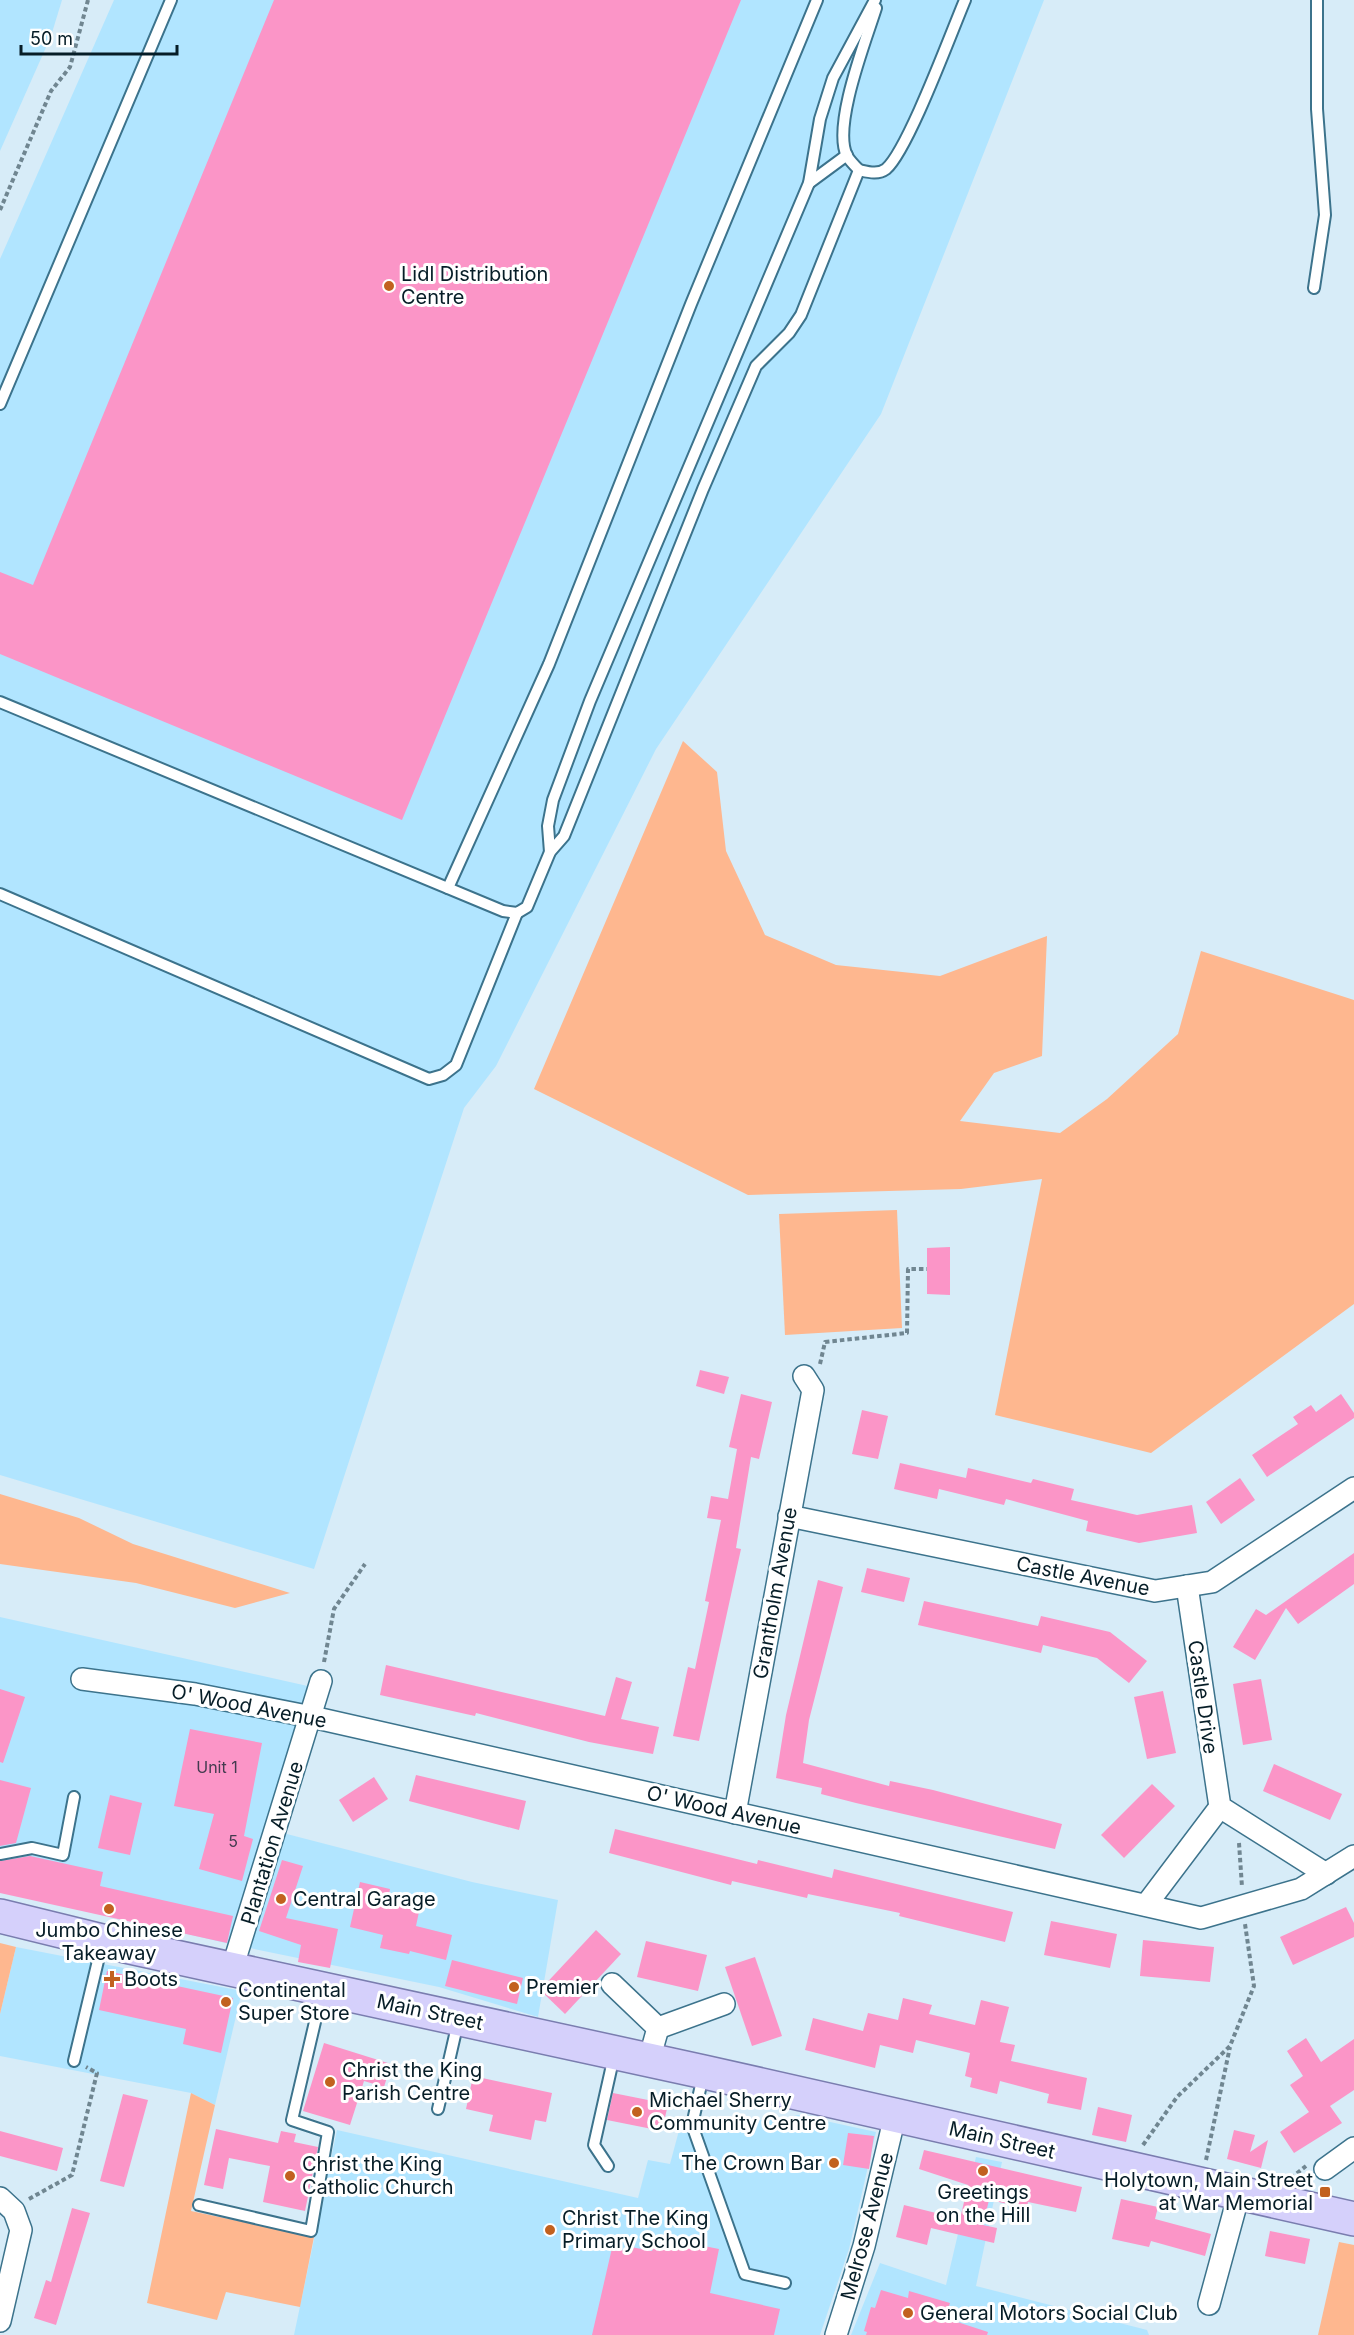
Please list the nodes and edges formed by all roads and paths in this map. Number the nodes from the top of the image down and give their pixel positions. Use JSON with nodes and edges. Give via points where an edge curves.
{"nodes":[{"id":1,"x":88,"y":0,"type":"edge"},
{"id":2,"x":171,"y":0,"type":"edge"},
{"id":3,"x":817,"y":0,"type":"edge"},
{"id":4,"x":877,"y":0,"type":"edge"},
{"id":5,"x":965,"y":0,"type":"edge"},
{"id":6,"x":1317,"y":0,"type":"edge"},
{"id":7,"x":847,"y":155,"type":"junction"},
{"id":8,"x":859,"y":170,"type":"junction"},
{"id":9,"x":808,"y":183,"type":"junction"},
{"id":10,"x":0,"y":210,"type":"edge"},
{"id":11,"x":1314,"y":288,"type":"dead end"},
{"id":12,"x":0,"y":404,"type":"edge"},
{"id":13,"x":0,"y":702,"type":"edge"},
{"id":14,"x":550,"y":852,"type":"junction"},
{"id":15,"x":448,"y":888,"type":"junction"},
{"id":16,"x":0,"y":894,"type":"edge"},
{"id":17,"x":517,"y":913,"type":"junction"},
{"id":18,"x":927,"y":1269,"type":"dead end"},
{"id":19,"x":808,"y":1383,"type":"joint"},
{"id":20,"x":1354,"y":1488,"type":"edge"},
{"id":21,"x":789,"y":1516,"type":"junction"},
{"id":22,"x":365,"y":1564,"type":"dead end"},
{"id":23,"x":1187,"y":1586,"type":"junction"},
{"id":24,"x":82,"y":1679,"type":"dead end"},
{"id":25,"x":321,"y":1681,"type":"joint"},
{"id":26,"x":312,"y":1717,"type":"junction"},
{"id":27,"x":74,"y":1797,"type":"dead end"},
{"id":28,"x":1220,"y":1807,"type":"junction"},
{"id":29,"x":735,"y":1812,"type":"junction"},
{"id":30,"x":1238,"y":1818,"type":"junction"},
{"id":31,"x":0,"y":1854,"type":"edge"},
{"id":32,"x":1354,"y":1856,"type":"edge"},
{"id":33,"x":1326,"y":1874,"type":"junction"},
{"id":34,"x":1146,"y":1905,"type":"junction"},
{"id":35,"x":1243,"y":1908,"type":"junction"},
{"id":36,"x":0,"y":1916,"type":"edge"},
{"id":37,"x":102,"y":1941,"type":"junction"},
{"id":38,"x":232,"y":1969,"type":"junction"},
{"id":39,"x":612,"y":1984,"type":"dead end"},
{"id":40,"x":323,"y":1988,"type":"junction"},
{"id":41,"x":724,"y":2004,"type":"dead end"},
{"id":42,"x":459,"y":2019,"type":"junction"},
{"id":43,"x":658,"y":2028,"type":"junction"},
{"id":44,"x":1230,"y":2046,"type":"junction"},
{"id":45,"x":614,"y":2053,"type":"junction"},
{"id":46,"x":649,"y":2060,"type":"junction"},
{"id":47,"x":74,"y":2061,"type":"joint"},
{"id":48,"x":704,"y":2072,"type":"junction"},
{"id":49,"x":438,"y":2109,"type":"dead end"},
{"id":50,"x":895,"y":2116,"type":"junction"},
{"id":51,"x":1354,"y":2148,"type":"edge"},
{"id":52,"x":608,"y":2166,"type":"dead end"},
{"id":53,"x":1324,"y":2169,"type":"dead end"},
{"id":54,"x":1138,"y":2171,"type":"junction"},
{"id":55,"x":1204,"y":2185,"type":"junction"},
{"id":56,"x":1239,"y":2194,"type":"junction"},
{"id":57,"x":7,"y":2204,"type":"edge"},
{"id":58,"x":199,"y":2205,"type":"dead end"},
{"id":59,"x":1354,"y":2218,"type":"edge"},
{"id":60,"x":785,"y":2283,"type":"dead end"},
{"id":61,"x":1209,"y":2304,"type":"dead end"},
{"id":62,"x":0,"y":2321,"type":"edge"},
{"id":63,"x":836,"y":2335,"type":"edge"}],
"edges":[{"from":1,"to":10,"type":"path","via":[[70,67],[51,90]]},
{"from":2,"to":12,"type":"lane"},
{"from":3,"to":15,"type":"lane","via":[[691,304],[549,664]]},
{"from":4,"to":7,"type":"lane","via":[[848,102],[843,135]]},
{"from":4,"to":9,"type":"lane","via":[[833,78]]},
{"from":5,"to":8,"type":"lane","via":[[896,157],[885,170]]},
{"from":6,"to":11,"type":"lane","via":[[1317,109],[1325,215]]},
{"from":7,"to":8,"type":"lane"},
{"from":7,"to":9,"type":"lane"},
{"from":8,"to":14,"type":"lane","via":[[801,315],[756,366],[564,836]]},
{"from":9,"to":14,"type":"lane","via":[[590,701],[553,800],[548,826]]},
{"from":13,"to":15,"type":"lane"},
{"from":14,"to":17,"type":"lane","via":[[527,907]]},
{"from":15,"to":17,"type":"lane","via":[[503,912]]},
{"from":16,"to":17,"type":"lane","via":[[429,1079],[456,1065]]},
{"from":18,"to":19,"type":"path","via":[[908,1269],[907,1333],[825,1342]]},
{"from":19,"to":21,"type":"street","name":"Grantholm Avenue"},
{"from":20,"to":23,"type":"street","name":"Castle Avenue","via":[[1212,1582]]},
{"from":21,"to":23,"type":"street","name":"Castle Avenue","via":[[1155,1592]]},
{"from":21,"to":29,"type":"street","name":"Grantholm Avenue"},
{"from":22,"to":25,"type":"path","via":[[334,1609]]},
{"from":23,"to":28,"type":"street","name":"Castle Drive"},
{"from":24,"to":26,"type":"street","name":"O' Wood Avenue","via":[[195,1694]]},
{"from":25,"to":26,"type":"street","name":"Plantation Avenue"},
{"from":26,"to":29,"type":"street","name":"O' Wood Avenue"},
{"from":26,"to":38,"type":"street","name":"Plantation Avenue"},
{"from":27,"to":31,"type":"lane","via":[[63,1855],[32,1848]]},
{"from":28,"to":30,"type":"street"},
{"from":28,"to":34,"type":"street"},
{"from":29,"to":34,"type":"street","name":"O' Wood Avenue"},
{"from":30,"to":33,"type":"street"},
{"from":30,"to":35,"type":"path"},
{"from":32,"to":33,"type":"street","name":"O' Wood Avenue"},
{"from":33,"to":35,"type":"street","name":"O' Wood Avenue","via":[[1301,1889]]},
{"from":34,"to":35,"type":"street","name":"O' Wood Avenue","via":[[1201,1918]]},
{"from":35,"to":44,"type":"path","via":[[1254,1986]]},
{"from":36,"to":37,"type":"main road","name":"Main Street"},
{"from":37,"to":38,"type":"main road","name":"Main Street"},
{"from":37,"to":47,"type":"lane"},
{"from":38,"to":40,"type":"main road","name":"Main Street"},
{"from":39,"to":43,"type":"street"},
{"from":40,"to":42,"type":"main road","name":"Main Street"},
{"from":40,"to":58,"type":"lane","via":[[292,2120],[328,2132],[311,2231]]},
{"from":41,"to":43,"type":"street"},
{"from":42,"to":45,"type":"main road","name":"Main Street"},
{"from":42,"to":49,"type":"lane"},
{"from":43,"to":46,"type":"street"},
{"from":44,"to":54,"type":"path","via":[[1177,2097],[1144,2141]]},
{"from":44,"to":55,"type":"path","via":[[1204,2166]]},
{"from":45,"to":46,"type":"main road","name":"Main Street"},
{"from":45,"to":52,"type":"lane","via":[[594,2145]]},
{"from":46,"to":48,"type":"main road","name":"Main Street"},
{"from":47,"to":57,"type":"path","via":[[97,2073],[72,2175]]},
{"from":48,"to":50,"type":"main road","name":"Main Street"},
{"from":48,"to":60,"type":"lane","via":[[692,2125],[746,2274]]},
{"from":50,"to":54,"type":"main road","name":"Main Street"},
{"from":50,"to":63,"type":"street","name":"Melrose Avenue","via":[[864,2246]]},
{"from":51,"to":53,"type":"street"},
{"from":54,"to":55,"type":"main road","name":"Main Street"},
{"from":55,"to":56,"type":"main road","name":"Main Street"},
{"from":56,"to":59,"type":"main road","name":"Main Street"},
{"from":56,"to":61,"type":"street"},
{"from":57,"to":62,"type":"street","via":[[21,2230]]}]}
